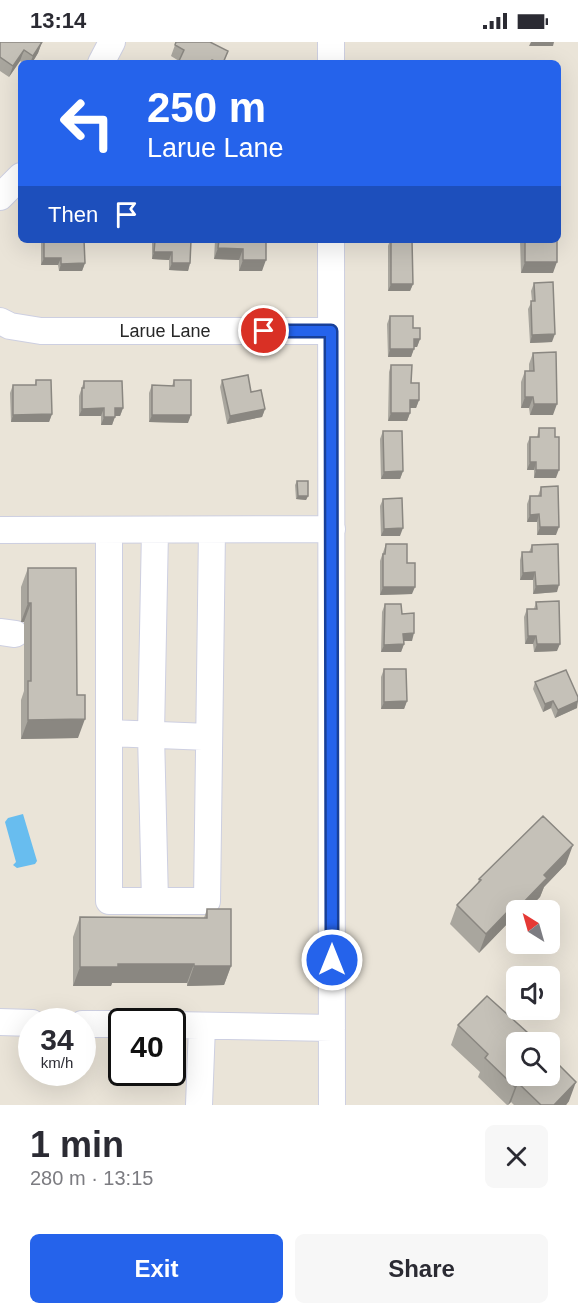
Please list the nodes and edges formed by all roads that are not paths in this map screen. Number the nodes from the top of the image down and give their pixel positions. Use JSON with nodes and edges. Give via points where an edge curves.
{"nodes":[{"id":1,"x":112,"y":42,"type":"edge"},
{"id":2,"x":331,"y":42,"type":"edge"},
{"id":3,"x":103,"y":60,"type":"edge"},
{"id":4,"x":331,"y":60,"type":"edge"},
{"id":5,"x":18,"y":179,"type":"edge"},
{"id":6,"x":0,"y":197,"type":"edge"},
{"id":7,"x":331,"y":243,"type":"edge"},
{"id":8,"x":0,"y":321,"type":"edge"},
{"id":9,"x":331,"y":331,"type":"junction"},
{"id":10,"x":332,"y":529,"type":"junction"},
{"id":11,"x":0,"y":530,"type":"edge"},
{"id":12,"x":109,"y":530,"type":"junction"},
{"id":13,"x":155,"y":530,"type":"junction"},
{"id":14,"x":212,"y":530,"type":"junction"},
{"id":15,"x":109,"y":733,"type":"junction"},
{"id":16,"x":152,"y":734,"type":"junction"},
{"id":17,"x":209,"y":737,"type":"junction"},
{"id":18,"x":155,"y":901,"type":"junction"},
{"id":19,"x":0,"y":1022,"type":"edge"},
{"id":20,"x":18,"y":1023,"type":"edge"},
{"id":21,"x":186,"y":1025,"type":"edge"},
{"id":22,"x":202,"y":1026,"type":"junction"},
{"id":23,"x":332,"y":1028,"type":"junction"},
{"id":24,"x":199,"y":1105,"type":"edge"},
{"id":25,"x":332,"y":1105,"type":"edge"}],
"edges":[{"from":1,"to":3,"type":"street"},
{"from":2,"to":4,"type":"street"},
{"from":5,"to":6,"type":"street"},
{"from":7,"to":9,"type":"street"},
{"from":8,"to":9,"type":"street","name":"Larue Lane","via":[[41,331]]},
{"from":9,"to":10,"type":"street"},
{"from":10,"to":14,"type":"street"},
{"from":10,"to":23,"type":"street"},
{"from":11,"to":12,"type":"street"},
{"from":12,"to":13,"type":"street"},
{"from":12,"to":15,"type":"street"},
{"from":13,"to":14,"type":"street"},
{"from":13,"to":16,"type":"street"},
{"from":14,"to":17,"type":"street"},
{"from":15,"to":16,"type":"street"},
{"from":15,"to":18,"type":"street","via":[[109,901]]},
{"from":16,"to":17,"type":"street"},
{"from":16,"to":18,"type":"street"},
{"from":17,"to":18,"type":"street","via":[[207,901]]},
{"from":19,"to":20,"type":"street"},
{"from":21,"to":22,"type":"street"},
{"from":22,"to":23,"type":"street"},
{"from":22,"to":24,"type":"street"},
{"from":23,"to":25,"type":"street"}]}
